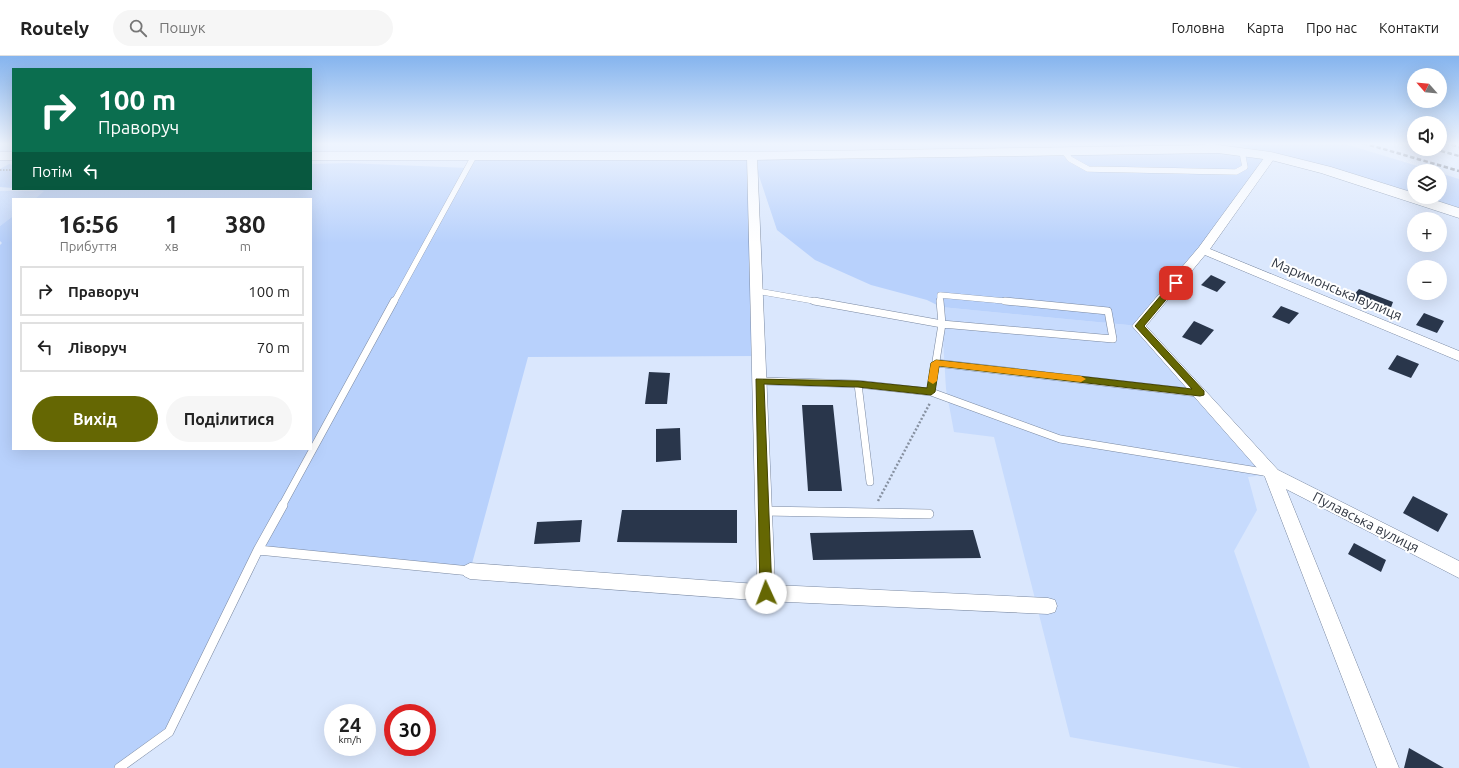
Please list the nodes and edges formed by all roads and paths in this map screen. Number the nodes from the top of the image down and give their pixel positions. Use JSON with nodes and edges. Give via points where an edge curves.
{"nodes":[{"id":1,"x":463,"y":176,"type":"edge"},
{"id":2,"x":753,"y":176,"type":"edge"},
{"id":3,"x":1256,"y":176,"type":"edge"},
{"id":4,"x":1345,"y":176,"type":"edge"},
{"id":5,"x":1459,"y":213,"type":"edge"},
{"id":6,"x":1203,"y":250,"type":"junction"},
{"id":7,"x":757,"y":291,"type":"junction"},
{"id":8,"x":942,"y":324,"type":"junction"},
{"id":9,"x":1459,"y":356,"type":"edge"},
{"id":10,"x":936,"y":363,"type":"junction"},
{"id":11,"x":760,"y":381,"type":"junction"},
{"id":12,"x":858,"y":384,"type":"junction"},
{"id":13,"x":933,"y":393,"type":"junction"},
{"id":14,"x":1200,"y":393,"type":"junction"},
{"id":15,"x":1272,"y":474,"type":"junction"},
{"id":16,"x":870,"y":482,"type":"dead end"},
{"id":17,"x":764,"y":511,"type":"junction"},
{"id":18,"x":872,"y":513,"type":"junction"},
{"id":19,"x":929,"y":514,"type":"dead end"},
{"id":20,"x":258,"y":550,"type":"junction"},
{"id":21,"x":1459,"y":570,"type":"edge"},
{"id":22,"x":470,"y":571,"type":"joint"},
{"id":23,"x":766,"y":593,"type":"junction"},
{"id":24,"x":1048,"y":606,"type":"dead end"},
{"id":25,"x":120,"y":768,"type":"edge"},
{"id":26,"x":1388,"y":768,"type":"edge"}],
"edges":[{"from":1,"to":20,"type":"lane"},
{"from":2,"to":7,"type":"street"},
{"from":3,"to":6,"type":"street"},
{"from":4,"to":5,"type":"main road"},
{"from":6,"to":9,"type":"street","name":"Маримонська вулиця"},
{"from":6,"to":14,"type":"street","via":[[1139,326]]},
{"from":7,"to":8,"type":"lane"},
{"from":7,"to":11,"type":"street"},
{"from":8,"to":8,"type":"lane","via":[[1066,335],[1113,339],[1108,311],[940,295]]},
{"from":8,"to":10,"type":"lane"},
{"from":10,"to":13,"type":"lane"},
{"from":10,"to":14,"type":"lane"},
{"from":11,"to":12,"type":"lane"},
{"from":11,"to":17,"type":"street"},
{"from":12,"to":13,"type":"lane"},
{"from":12,"to":16,"type":"lane"},
{"from":13,"to":15,"type":"lane","via":[[1060,438]]},
{"from":13,"to":18,"type":"path"},
{"from":14,"to":15,"type":"street"},
{"from":15,"to":21,"type":"street","name":"Пулавська вулиця"},
{"from":15,"to":26,"type":"street"},
{"from":17,"to":18,"type":"lane"},
{"from":17,"to":23,"type":"street"},
{"from":18,"to":19,"type":"lane"},
{"from":20,"to":22,"type":"lane"},
{"from":20,"to":25,"type":"lane","via":[[169,732]]},
{"from":22,"to":23,"type":"street"},
{"from":23,"to":24,"type":"street"}]}
